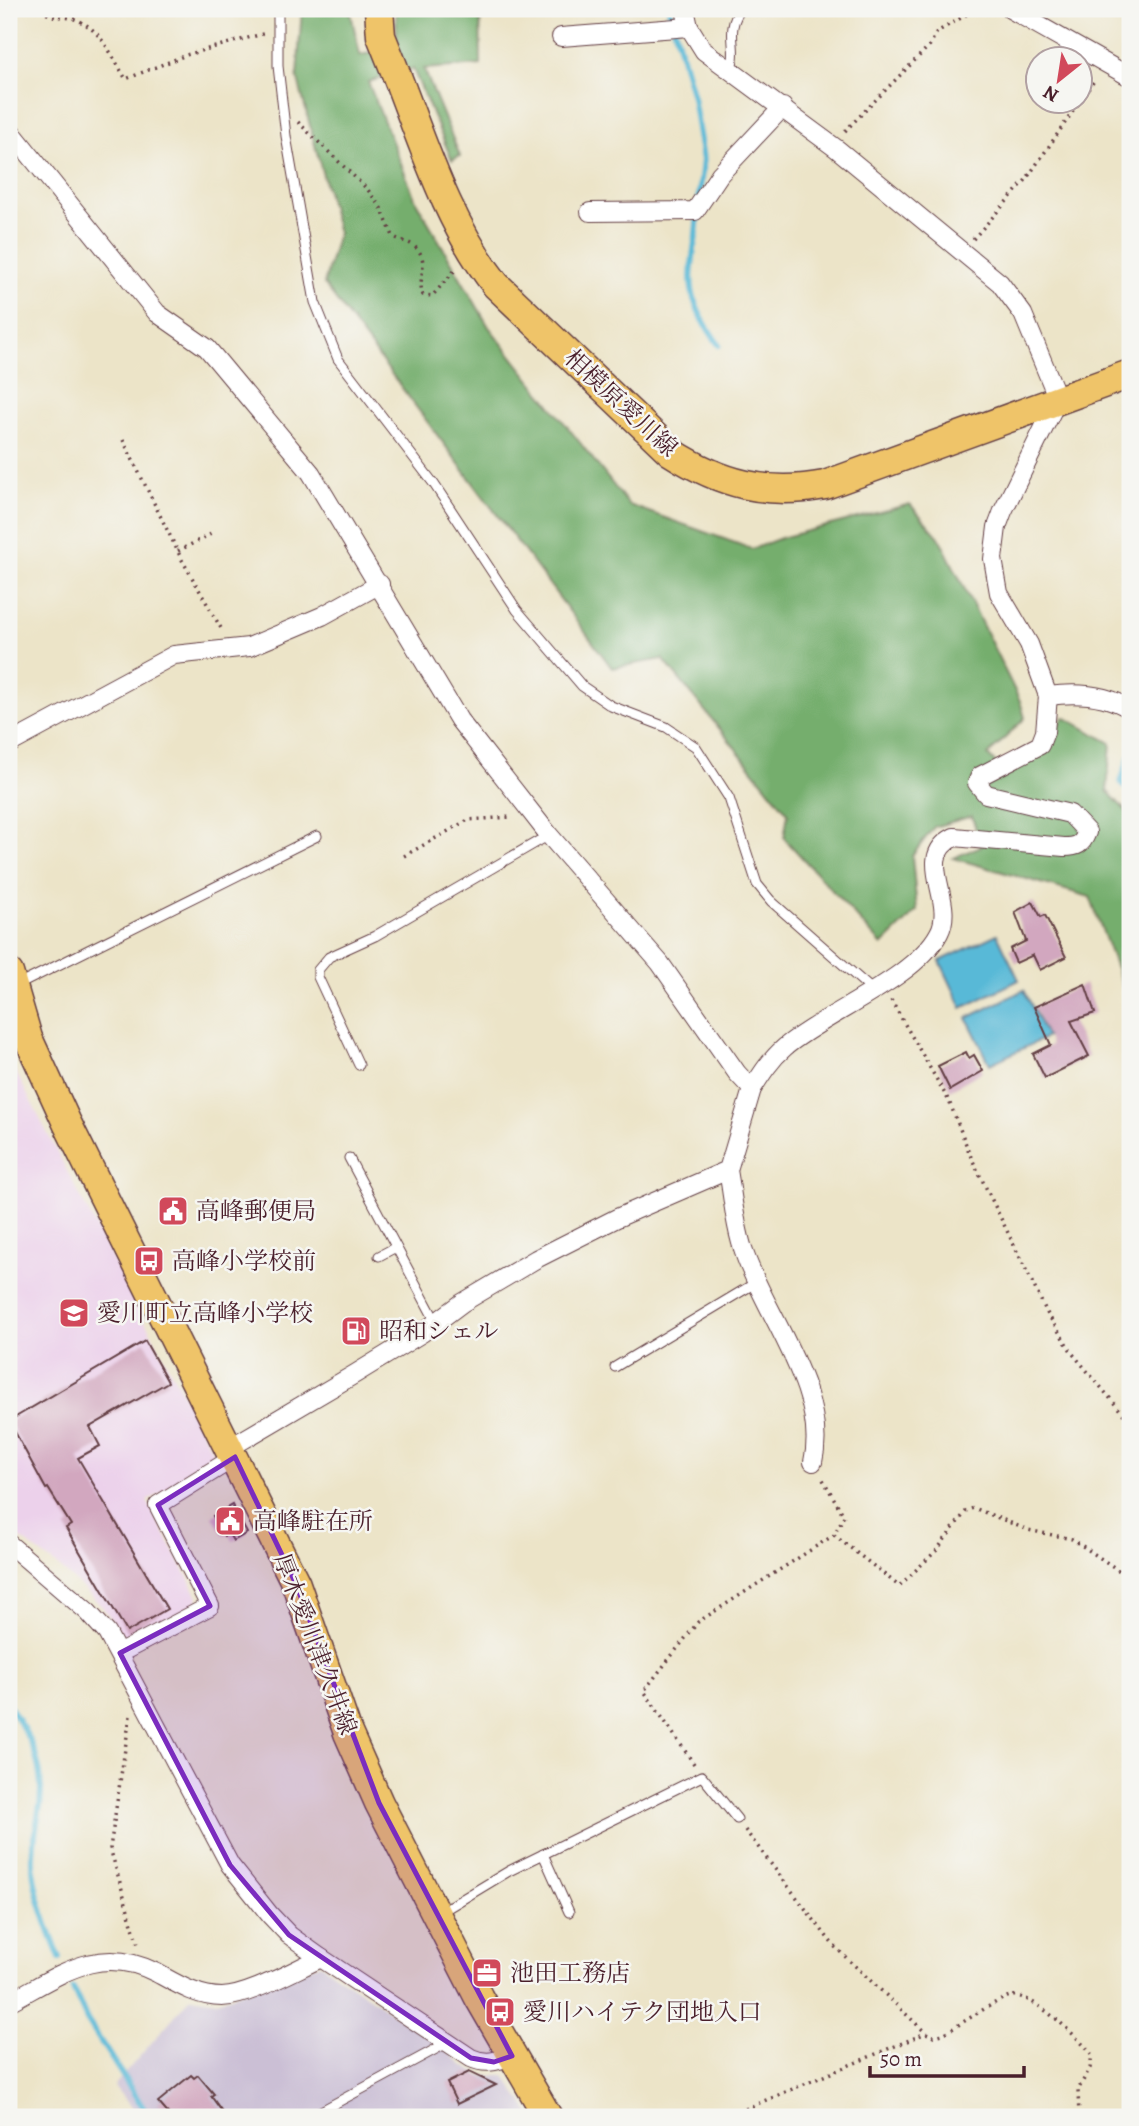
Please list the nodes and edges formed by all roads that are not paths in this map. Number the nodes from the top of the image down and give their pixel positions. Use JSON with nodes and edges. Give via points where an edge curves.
{"nodes":[{"id":1,"x":278,"y":9,"type":"edge"},
{"id":2,"x":379,"y":9,"type":"edge"},
{"id":3,"x":685,"y":9,"type":"edge"},
{"id":4,"x":741,"y":9,"type":"edge"},
{"id":5,"x":1010,"y":9,"type":"edge"},
{"id":6,"x":689,"y":27,"type":"junction"},
{"id":7,"x":561,"y":37,"type":"dead end"},
{"id":8,"x":729,"y":71,"type":"junction"},
{"id":9,"x":1130,"y":77,"type":"edge"},
{"id":10,"x":783,"y":107,"type":"junction"},
{"id":11,"x":9,"y":129,"type":"edge"},
{"id":12,"x":590,"y":212,"type":"dead end"},
{"id":13,"x":1130,"y":374,"type":"edge"},
{"id":14,"x":1058,"y":399,"type":"junction"},
{"id":15,"x":380,"y":584,"type":"junction"},
{"id":16,"x":1048,"y":695,"type":"junction"},
{"id":17,"x":1130,"y":709,"type":"edge"},
{"id":18,"x":9,"y":744,"type":"edge"},
{"id":19,"x":550,"y":835,"type":"junction"},
{"id":20,"x":317,"y":836,"type":"dead end"},
{"id":21,"x":10,"y":981,"type":"edge"},
{"id":22,"x":875,"y":989,"type":"junction"},
{"id":23,"x":359,"y":1065,"type":"dead end"},
{"id":24,"x":752,"y":1089,"type":"junction"},
{"id":25,"x":349,"y":1157,"type":"dead end"},
{"id":26,"x":728,"y":1170,"type":"junction"},
{"id":27,"x":396,"y":1247,"type":"junction"},
{"id":28,"x":380,"y":1256,"type":"dead end"},
{"id":29,"x":757,"y":1282,"type":"junction"},
{"id":30,"x":436,"y":1322,"type":"junction"},
{"id":31,"x":615,"y":1367,"type":"dead end"},
{"id":32,"x":233,"y":1452,"type":"junction"},
{"id":33,"x":813,"y":1462,"type":"road end"},
{"id":34,"x":9,"y":1544,"type":"edge"},
{"id":35,"x":120,"y":1653,"type":"junction"},
{"id":36,"x":737,"y":1819,"type":"road end"},
{"id":37,"x":542,"y":1854,"type":"junction"},
{"id":38,"x":569,"y":1912,"type":"dead end"},
{"id":39,"x":436,"y":1915,"type":"junction"},
{"id":40,"x":321,"y":1958,"type":"junction"},
{"id":41,"x":9,"y":2002,"type":"edge"},
{"id":42,"x":449,"y":2042,"type":"junction"},
{"id":43,"x":512,"y":2056,"type":"junction"},
{"id":44,"x":310,"y":2117,"type":"edge"},
{"id":45,"x":548,"y":2117,"type":"edge"}],
"edges":[{"from":1,"to":22,"type":"lane","via":[[282,105],[315,302],[338,359],[434,484],[517,610],[554,655],[597,697],[666,727],[696,747],[729,798],[757,884]]},
{"from":2,"to":14,"type":"main road","name":"相模原愛川線","via":[[391,61],[458,228],[473,254],[496,285],[671,452],[693,467],[769,491],[825,485]]},
{"from":3,"to":6,"type":"street"},
{"from":4,"to":8,"type":"lane","via":[[730,31],[734,63]]},
{"from":5,"to":9,"type":"street"},
{"from":6,"to":7,"type":"street"},
{"from":6,"to":8,"type":"street","via":[[704,51]]},
{"from":8,"to":10,"type":"street"},
{"from":10,"to":12,"type":"street","via":[[720,174],[695,211]]},
{"from":10,"to":14,"type":"street","via":[[962,250],[1014,299]]},
{"from":11,"to":15,"type":"street","via":[[157,313],[207,348],[312,473]]},
{"from":13,"to":14,"type":"main road","name":"相模原愛川線"},
{"from":14,"to":16,"type":"street","via":[[1003,511],[993,559],[999,593],[1028,644]]},
{"from":15,"to":18,"type":"street","via":[[276,637],[249,646],[174,655]]},
{"from":15,"to":19,"type":"street","via":[[459,720]]},
{"from":16,"to":17,"type":"street","via":[[1105,697]]},
{"from":16,"to":22,"type":"street","via":[[1040,745],[980,776],[977,783],[986,793],[1070,814],[1087,832],[1083,842],[1064,847],[954,837],[943,843],[936,856],[944,910],[940,932],[931,947]]},
{"from":19,"to":23,"type":"lane","via":[[321,965],[318,978]]},
{"from":19,"to":24,"type":"street","via":[[660,963]]},
{"from":20,"to":21,"type":"lane"},
{"from":21,"to":32,"type":"main road","name":"厚木愛川津久井線","via":[[28,1038],[67,1123]]},
{"from":22,"to":24,"type":"street","via":[[787,1045]]},
{"from":24,"to":26,"type":"street"},
{"from":25,"to":27,"type":"lane"},
{"from":26,"to":29,"type":"street","via":[[739,1236]]},
{"from":26,"to":30,"type":"street","via":[[536,1259]]},
{"from":27,"to":28,"type":"lane"},
{"from":27,"to":30,"type":"lane"},
{"from":29,"to":31,"type":"lane"},
{"from":29,"to":33,"type":"street","via":[[809,1396]]},
{"from":30,"to":32,"type":"street"},
{"from":32,"to":35,"type":"street","via":[[158,1504],[210,1606]]},
{"from":32,"to":39,"type":"main road","name":"厚木愛川津久井線","via":[[296,1584],[348,1733]]},
{"from":34,"to":35,"type":"street","via":[[88,1612]]},
{"from":35,"to":40,"type":"street","via":[[230,1865],[289,1935]]},
{"from":36,"to":37,"type":"lane","via":[[702,1776]]},
{"from":37,"to":38,"type":"lane"},
{"from":37,"to":39,"type":"lane"},
{"from":39,"to":43,"type":"main road","name":"厚木愛川津久井線"},
{"from":40,"to":41,"type":"street","via":[[240,1994],[222,1997],[194,1992],[144,1966],[120,1960],[84,1964]]},
{"from":40,"to":42,"type":"street"},
{"from":42,"to":43,"type":"street","via":[[481,2063]]},
{"from":42,"to":44,"type":"lane"},
{"from":43,"to":45,"type":"main road","name":"厚木愛川津久井線"}]}
